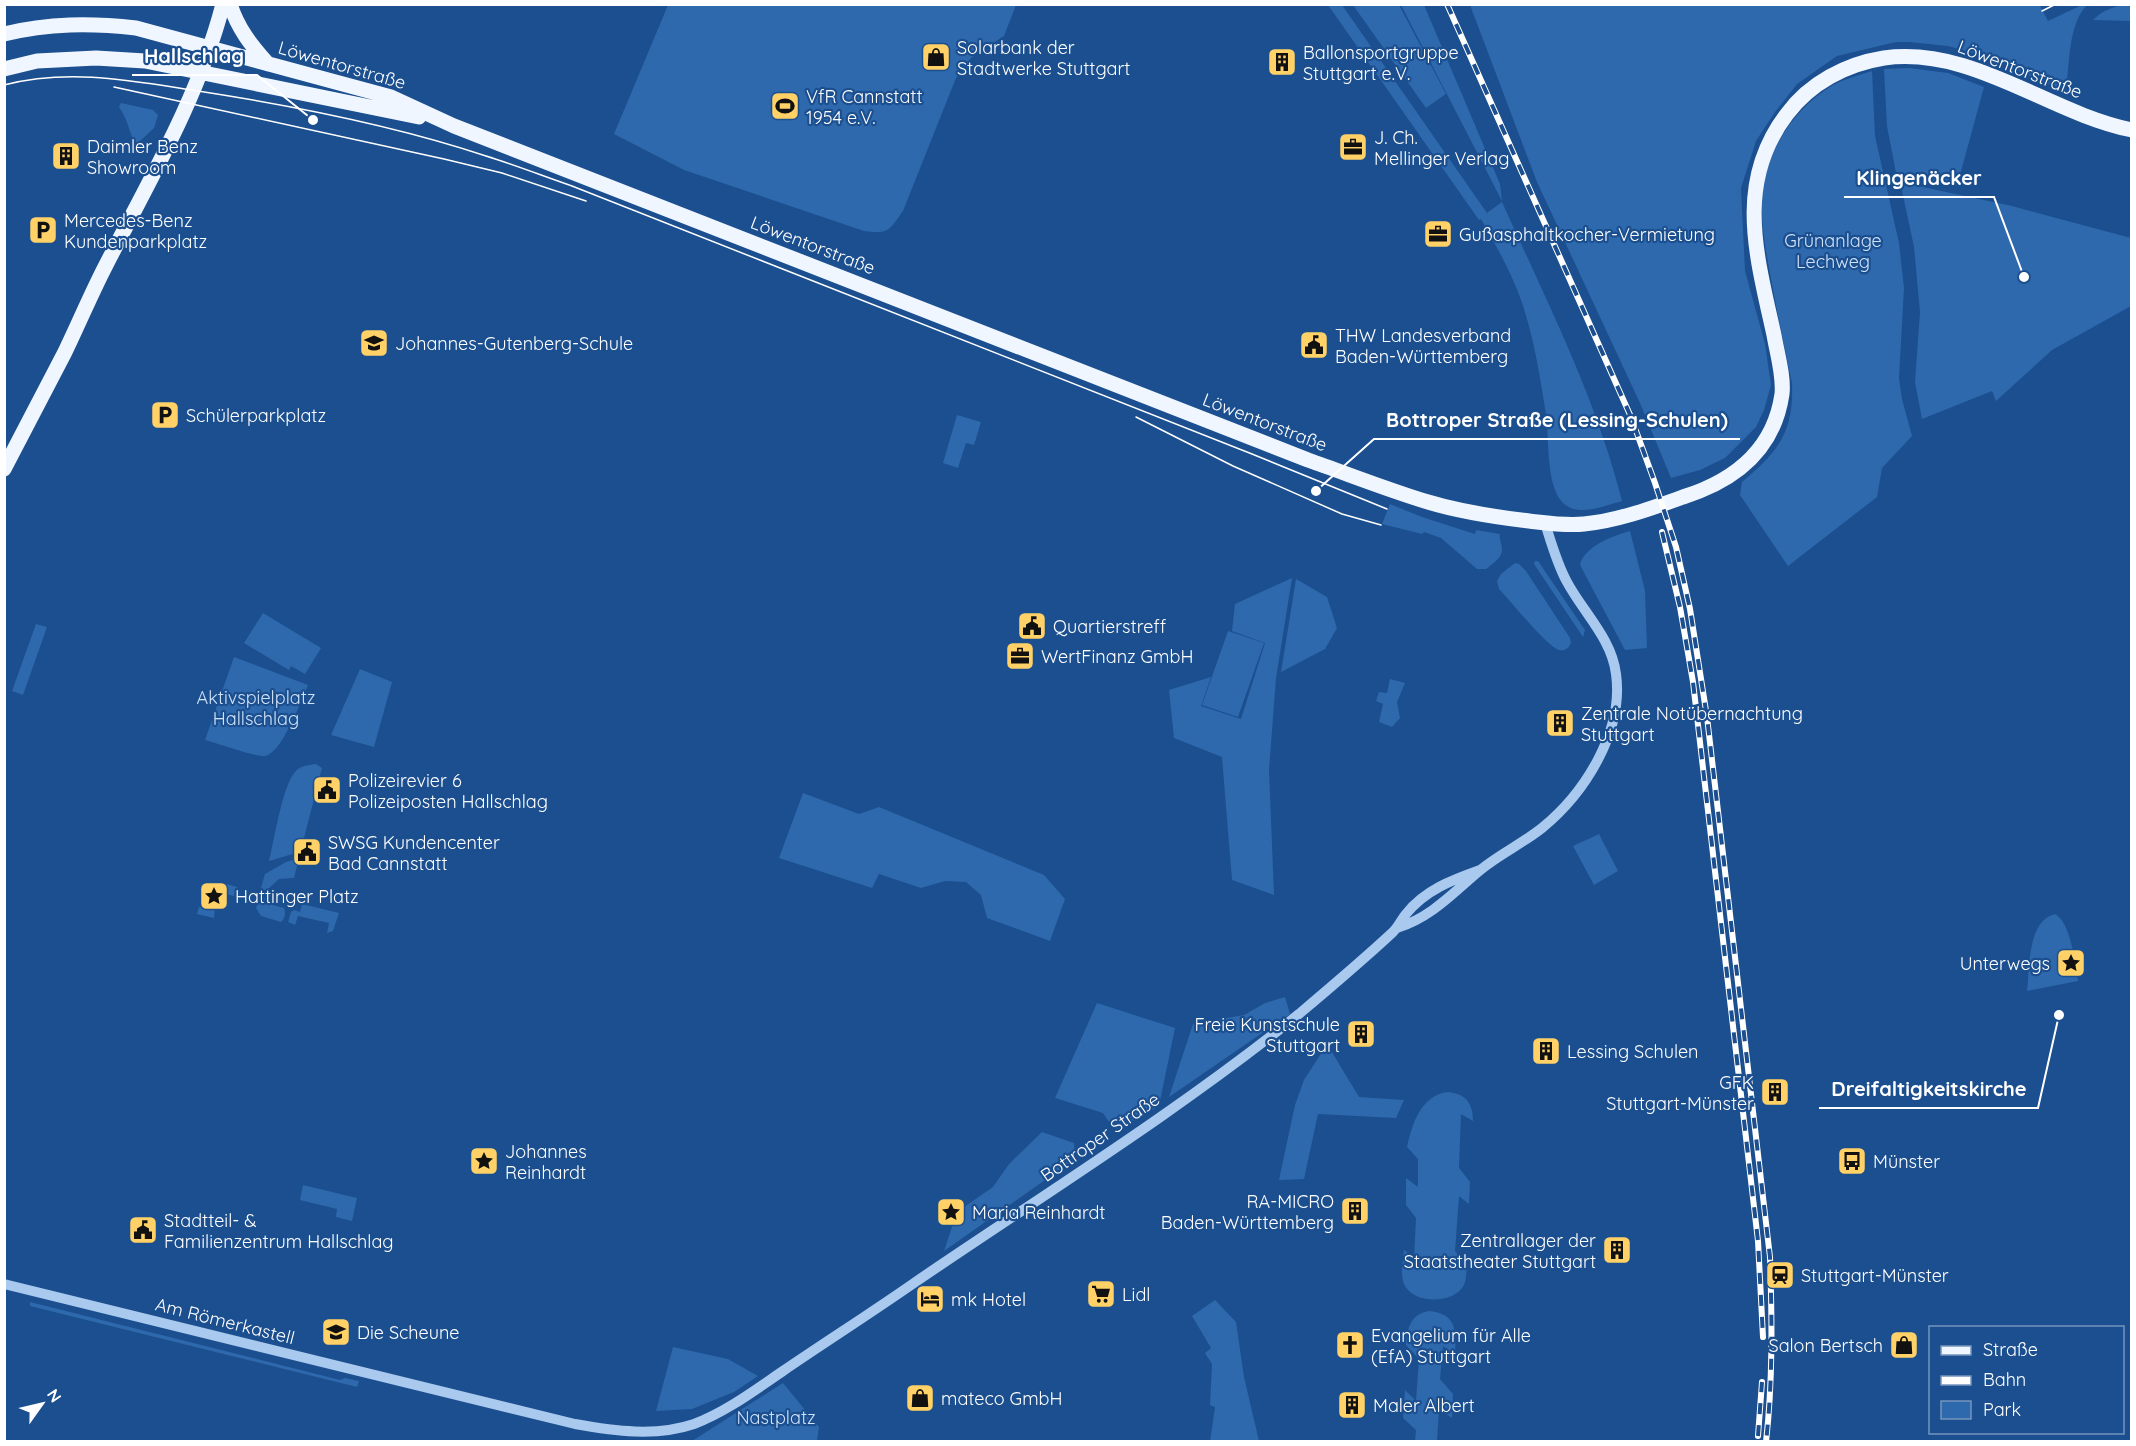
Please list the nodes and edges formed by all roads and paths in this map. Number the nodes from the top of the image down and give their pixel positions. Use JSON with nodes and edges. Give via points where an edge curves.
{"nodes":[{"id":1,"x":223,"y":4,"type":"edge"},
{"id":2,"x":230,"y":4,"type":"edge"},
{"id":3,"x":4,"y":34,"type":"edge"},
{"id":4,"x":210,"y":48,"type":"junction"},
{"id":5,"x":268,"y":64,"type":"junction"},
{"id":6,"x":4,"y":69,"type":"edge"},
{"id":7,"x":200,"y":73,"type":"junction"},
{"id":8,"x":454,"y":126,"type":"junction"},
{"id":9,"x":2132,"y":130,"type":"edge"},
{"id":10,"x":4,"y":469,"type":"edge"},
{"id":11,"x":1545,"y":523,"type":"junction"},
{"id":12,"x":1480,"y":870,"type":"junction"},
{"id":13,"x":1397,"y":928,"type":"junction"},
{"id":14,"x":4,"y":1284,"type":"edge"},
{"id":15,"x":648,"y":1432,"type":"joint"}],
"edges":[{"from":1,"to":4,"type":"main road"},
{"from":2,"to":5,"type":"main road","via":[[244,36]]},
{"from":3,"to":4,"type":"main road","name":"Löwentorstraße","via":[[59,24],[95,24],[136,28]]},
{"from":4,"to":5,"type":"main road","name":"Löwentorstraße"},
{"from":4,"to":7,"type":"main road"},
{"from":5,"to":8,"type":"main road","name":"Löwentorstraße","via":[[391,97]]},
{"from":6,"to":7,"type":"main road","name":"Löwentorstraße","via":[[37,61],[96,58],[145,61]]},
{"from":7,"to":8,"type":"main road","name":"Löwentorstraße"},
{"from":7,"to":10,"type":"main road","via":[[153,176]]},
{"from":8,"to":11,"type":"main road","name":"Löwentorstraße","via":[[1308,460],[1428,502],[1494,517]]},
{"from":9,"to":11,"type":"main road","name":"Löwentorstraße","via":[[1982,72],[1927,57],[1869,61],[1827,78],[1791,108],[1776,128],[1758,173],[1754,237],[1782,391],[1772,431],[1760,449],[1728,477],[1690,495],[1591,523]]},
{"from":11,"to":12,"type":"street","name":"Bottroper Straße","via":[[1566,582],[1608,649],[1616,674],[1617,697],[1610,732],[1578,791],[1544,826]]},
{"from":12,"to":13,"type":"street","name":"Bottroper Straße","via":[[1437,908]]},
{"from":12,"to":13,"type":"street","name":"Bottroper Straße","via":[[1440,885],[1406,913]]},
{"from":13,"to":15,"type":"street","name":"Bottroper Straße","via":[[1327,991],[1236,1062],[1001,1226],[729,1406],[693,1424]]},
{"from":14,"to":15,"type":"street","name":"Am Römerkastell","via":[[575,1424]]}]}
